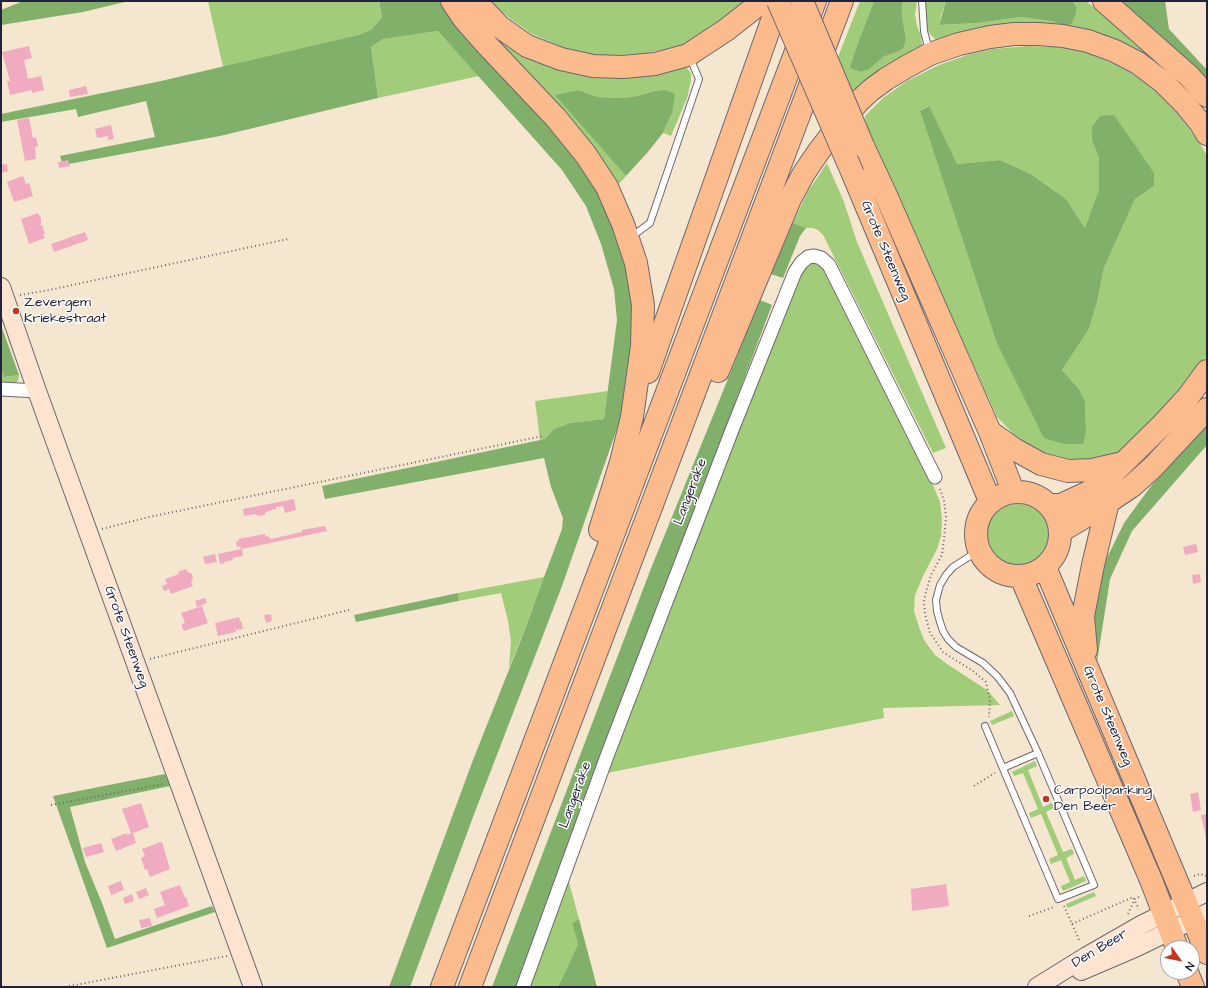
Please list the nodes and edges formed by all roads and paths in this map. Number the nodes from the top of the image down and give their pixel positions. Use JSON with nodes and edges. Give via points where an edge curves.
{"nodes":[{"id":1,"x":452,"y":1,"type":"edge"},
{"id":2,"x":475,"y":1,"type":"edge"},
{"id":3,"x":763,"y":1,"type":"edge"},
{"id":4,"x":779,"y":1,"type":"edge"},
{"id":5,"x":802,"y":1,"type":"edge"},
{"id":6,"x":815,"y":1,"type":"edge"},
{"id":7,"x":842,"y":1,"type":"edge"},
{"id":8,"x":922,"y":1,"type":"edge"},
{"id":9,"x":1104,"y":1,"type":"edge"},
{"id":10,"x":688,"y":54,"type":"junction"},
{"id":11,"x":930,"y":54,"type":"junction"},
{"id":12,"x":1207,"y":96,"type":"edge"},
{"id":13,"x":1207,"y":134,"type":"edge"},
{"id":14,"x":628,"y":239,"type":"junction"},
{"id":15,"x":288,"y":240,"type":"dead end"},
{"id":16,"x":3,"y":292,"type":"edge"},
{"id":17,"x":1207,"y":371,"type":"edge"},
{"id":18,"x":1,"y":390,"type":"edge"},
{"id":19,"x":37,"y":391,"type":"junction"},
{"id":20,"x":1207,"y":409,"type":"edge"},
{"id":21,"x":632,"y":416,"type":"junction"},
{"id":22,"x":684,"y":419,"type":"junction"},
{"id":23,"x":990,"y":432,"type":"junction"},
{"id":24,"x":543,"y":436,"type":"dead end"},
{"id":25,"x":1123,"y":463,"type":"junction"},
{"id":26,"x":935,"y":477,"type":"joint"},
{"id":27,"x":1013,"y":491,"type":"junction"},
{"id":28,"x":990,"y":501,"type":"junction"},
{"id":29,"x":1108,"y":502,"type":"junction"},
{"id":30,"x":1050,"y":505,"type":"junction"},
{"id":31,"x":1061,"y":531,"type":"junction"},
{"id":32,"x":88,"y":532,"type":"junction"},
{"id":33,"x":978,"y":551,"type":"junction"},
{"id":34,"x":1045,"y":567,"type":"junction"},
{"id":35,"x":1021,"y":577,"type":"junction"},
{"id":36,"x":349,"y":610,"type":"dead end"},
{"id":37,"x":135,"y":663,"type":"junction"},
{"id":38,"x":1087,"y":668,"type":"junction"},
{"id":39,"x":985,"y":726,"type":"joint"},
{"id":40,"x":1038,"y":753,"type":"junction"},
{"id":41,"x":1003,"y":768,"type":"junction"},
{"id":42,"x":178,"y":782,"type":"junction"},
{"id":43,"x":974,"y":786,"type":"dead end"},
{"id":44,"x":51,"y":805,"type":"dead end"},
{"id":45,"x":496,"y":844,"type":"junction"},
{"id":46,"x":1200,"y":874,"type":"dead end"},
{"id":47,"x":1207,"y":876,"type":"edge"},
{"id":48,"x":1207,"y":892,"type":"edge"},
{"id":49,"x":1058,"y":899,"type":"junction"},
{"id":50,"x":1135,"y":899,"type":"dead end"},
{"id":51,"x":1063,"y":904,"type":"junction"},
{"id":52,"x":1196,"y":912,"type":"edge"},
{"id":53,"x":1029,"y":916,"type":"dead end"},
{"id":54,"x":1072,"y":924,"type":"junction"},
{"id":55,"x":1170,"y":931,"type":"edge"},
{"id":56,"x":1207,"y":953,"type":"edge"},
{"id":57,"x":241,"y":954,"type":"junction"},
{"id":58,"x":1086,"y":956,"type":"junction"},
{"id":59,"x":65,"y":987,"type":"edge"},
{"id":60,"x":253,"y":987,"type":"edge"},
{"id":61,"x":442,"y":987,"type":"edge"},
{"id":62,"x":470,"y":987,"type":"edge"},
{"id":63,"x":523,"y":987,"type":"edge"},
{"id":64,"x":1037,"y":987,"type":"edge"},
{"id":65,"x":1042,"y":987,"type":"edge"}],
"edges":[{"from":1,"to":14,"type":"highway","via":[[464,19],[556,118],[586,155],[607,187]]},
{"from":2,"to":10,"type":"highway","via":[[500,27],[527,46],[561,59],[593,66],[623,67],[654,64]]},
{"from":3,"to":10,"type":"highway","via":[[726,30]]},
{"from":4,"to":21,"type":"highway"},
{"from":4,"to":28,"type":"highway","name":"Grote Steenweg","bridge":true},
{"from":5,"to":23,"type":"highway","name":"Grote Steenweg","bridge":true,"via":[[863,146]]},
{"from":6,"to":45,"type":"highway"},
{"from":7,"to":22,"type":"highway"},
{"from":8,"to":11,"type":"lane","via":[[924,32]]},
{"from":9,"to":12,"type":"highway","via":[[1189,76]]},
{"from":10,"to":14,"type":"lane","via":[[699,79],[650,223]]},
{"from":11,"to":13,"type":"highway","via":[[959,44],[1014,34],[1057,35],[1088,41],[1138,63],[1163,82],[1185,104]]},
{"from":11,"to":22,"type":"highway","via":[[886,79],[859,101],[804,173],[790,199],[716,376]]},
{"from":14,"to":21,"type":"highway","via":[[636,263],[643,305],[642,346]]},
{"from":15,"to":16,"type":"path","via":[[50,290]]},
{"from":16,"to":19,"type":"street","name":"Grote Steenweg"},
{"from":17,"to":25,"type":"highway","via":[[1188,397]]},
{"from":18,"to":19,"type":"street"},
{"from":19,"to":32,"type":"street","name":"Grote Steenweg"},
{"from":20,"to":29,"type":"highway","via":[[1153,467],[1132,486]]},
{"from":21,"to":45,"type":"highway","via":[[621,462],[589,564],[559,647]]},
{"from":22,"to":62,"type":"highway"},
{"from":23,"to":25,"type":"highway","via":[[1041,464],[1068,472]]},
{"from":23,"to":27,"type":"highway","name":"Grote Steenweg"},
{"from":24,"to":32,"type":"path","via":[[149,517]]},
{"from":25,"to":30,"type":"highway","via":[[1101,485],[1061,505]]},
{"from":26,"to":39,"type":"path","via":[[944,500],[946,524],[942,555],[926,592],[925,614],[930,633],[943,652],[986,682],[990,700],[988,721]]},
{"from":26,"to":63,"type":"street","name":"Langerake","via":[[829,265],[821,258],[808,257],[801,262],[795,272],[729,437],[607,756]]},
{"from":27,"to":28,"type":"highway"},
{"from":27,"to":30,"type":"highway","via":[[1027,492],[1040,497]]},
{"from":28,"to":33,"type":"highway","via":[[979,515],[975,533]]},
{"from":29,"to":31,"type":"highway"},
{"from":29,"to":38,"type":"highway","via":[[1083,616]]},
{"from":30,"to":31,"type":"highway","via":[[1058,517]]},
{"from":31,"to":34,"type":"highway","via":[[1058,551]]},
{"from":32,"to":37,"type":"street","name":"Grote Steenweg"},
{"from":33,"to":35,"type":"highway","via":[[988,566],[1004,575]]},
{"from":33,"to":40,"type":"lane","via":[[953,567],[946,575],[940,585],[936,611],[948,639],[956,647],[983,663],[1010,693]]},
{"from":34,"to":35,"type":"highway"},
{"from":34,"to":38,"type":"highway","name":"Grote Steenweg"},
{"from":35,"to":55,"type":"highway","name":"Grote Steenweg","via":[[1151,880]]},
{"from":36,"to":37,"type":"path"},
{"from":37,"to":42,"type":"street","name":"Grote Steenweg"},
{"from":38,"to":52,"type":"highway","name":"Grote Steenweg","via":[[1164,851]]},
{"from":39,"to":41,"type":"lane"},
{"from":40,"to":41,"type":"lane"},
{"from":40,"to":49,"type":"lane","via":[[1094,885]]},
{"from":41,"to":43,"type":"path"},
{"from":41,"to":49,"type":"lane"},
{"from":42,"to":44,"type":"path"},
{"from":42,"to":57,"type":"street","name":"Grote Steenweg"},
{"from":45,"to":61,"type":"highway"},
{"from":46,"to":47,"type":"path"},
{"from":48,"to":52,"type":"street"},
{"from":49,"to":51,"type":"path"},
{"from":50,"to":54,"type":"path","via":[[1134,897]]},
{"from":51,"to":53,"type":"path"},
{"from":51,"to":54,"type":"path"},
{"from":52,"to":55,"type":"street"},
{"from":52,"to":56,"type":"highway","name":"Grote Steenweg"},
{"from":54,"to":58,"type":"path"},
{"from":55,"to":58,"type":"street","name":"Den Beer","via":[[1141,925]]},
{"from":55,"to":65,"type":"street","name":"Den Beer"},
{"from":57,"to":59,"type":"path"},
{"from":57,"to":60,"type":"street","name":"Grote Steenweg"},
{"from":58,"to":64,"type":"street","name":"Den Beer"}]}
